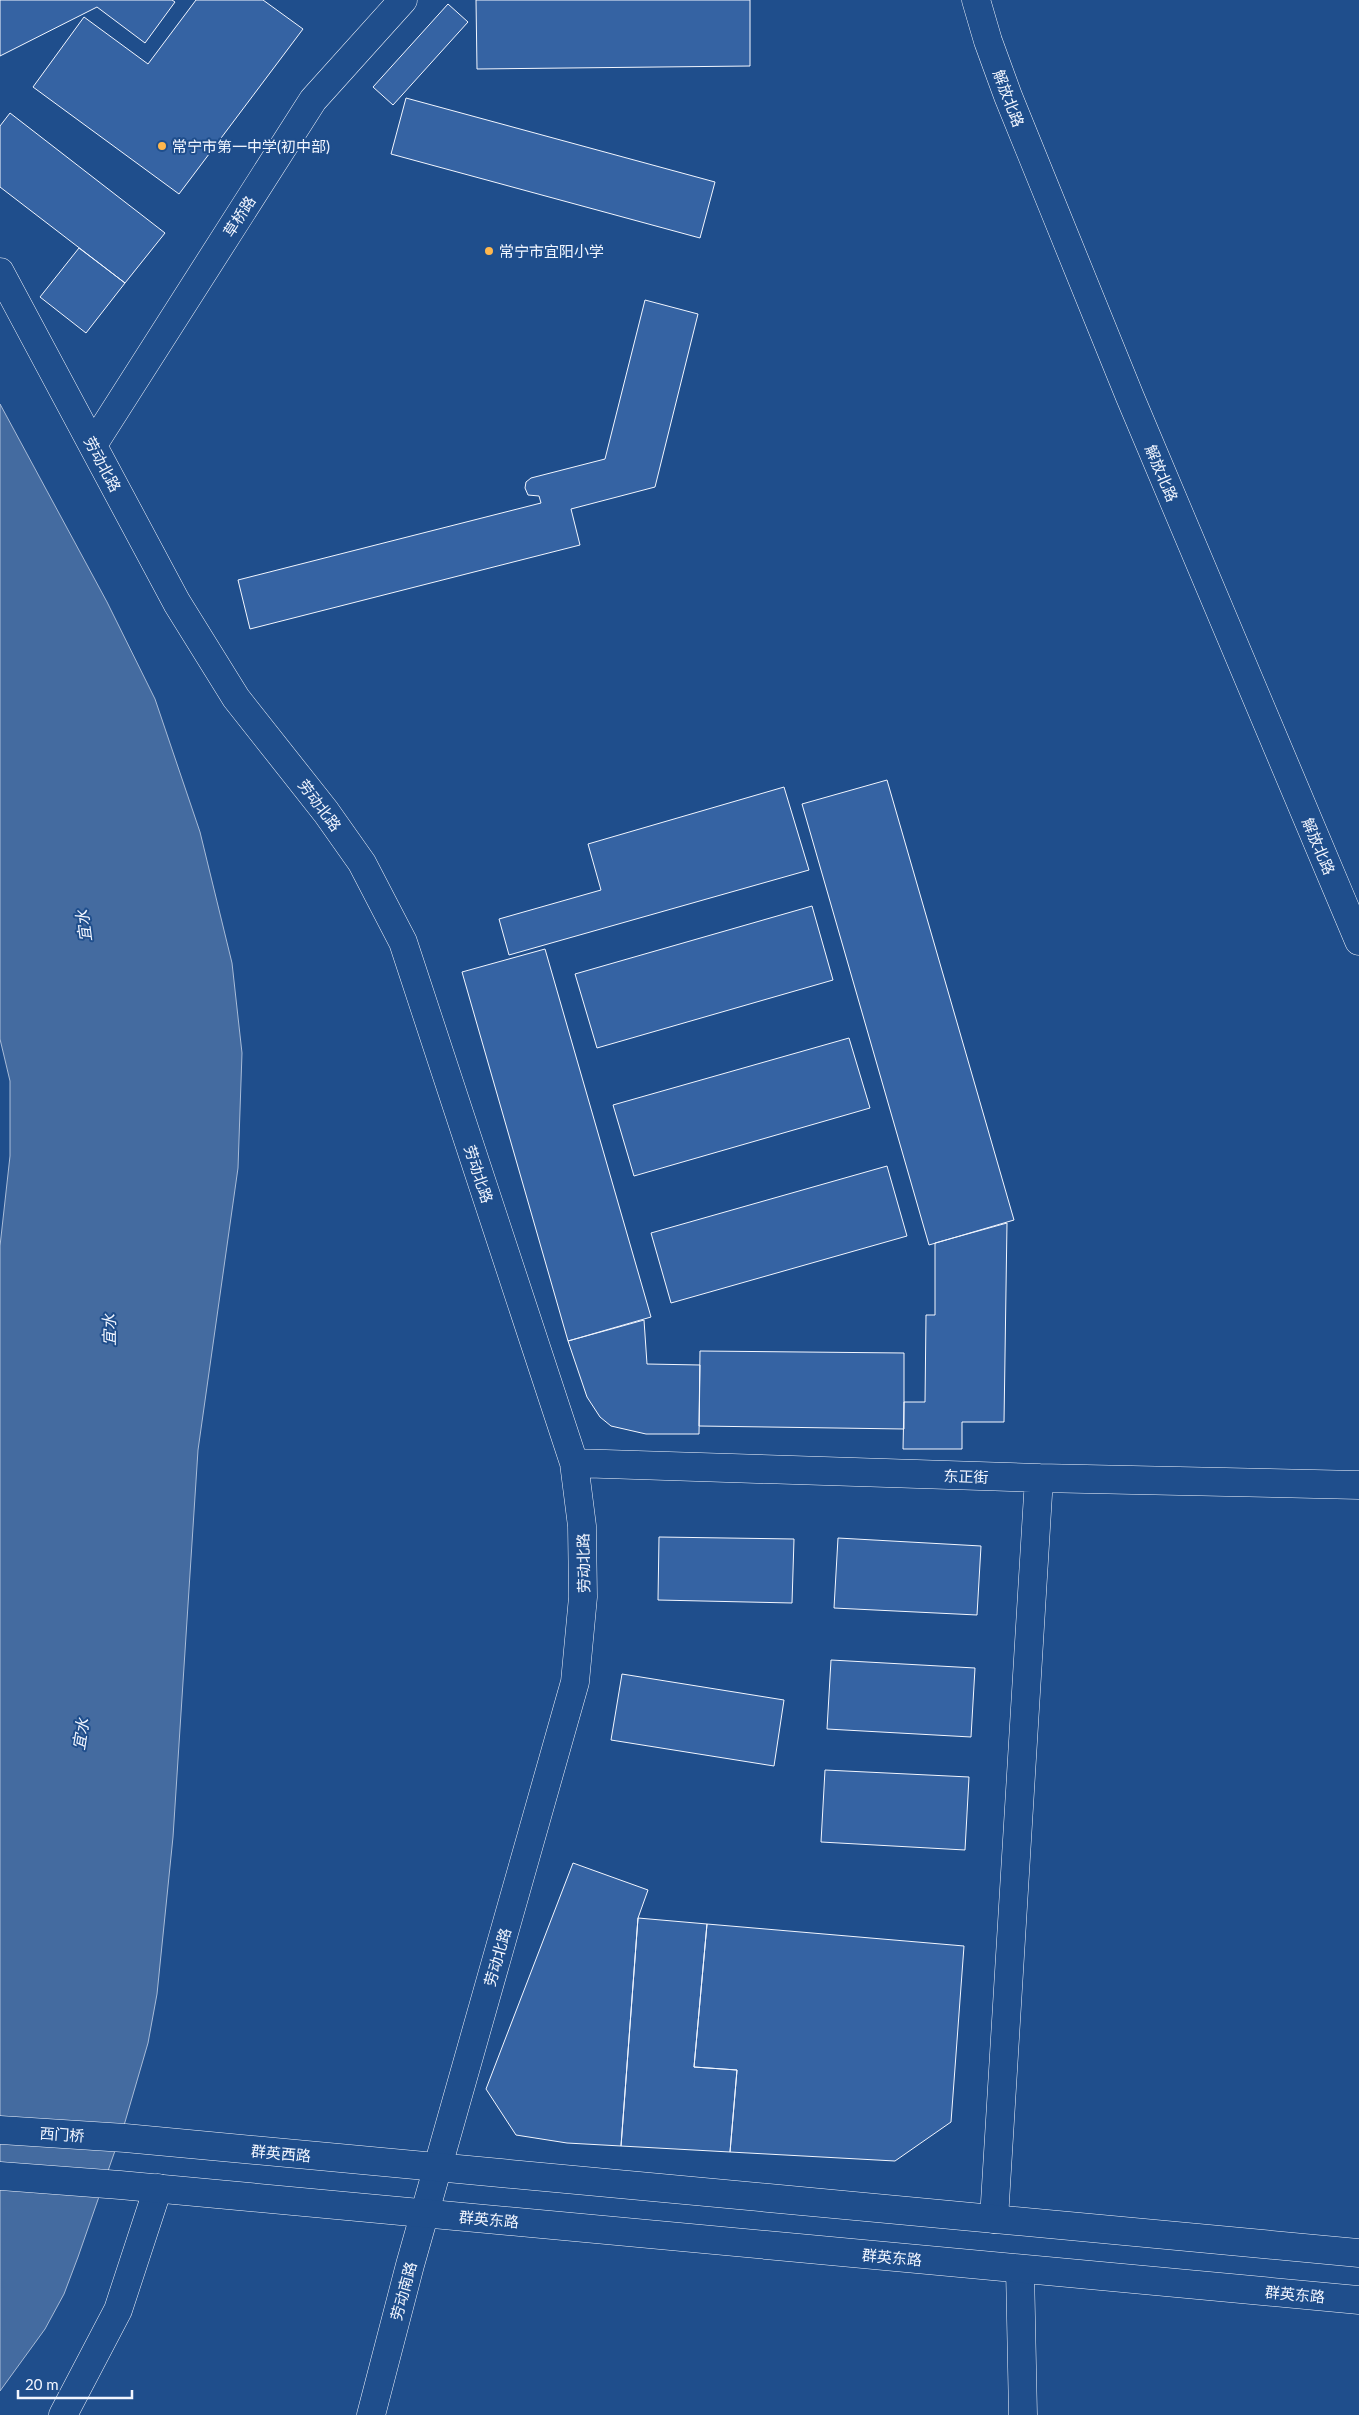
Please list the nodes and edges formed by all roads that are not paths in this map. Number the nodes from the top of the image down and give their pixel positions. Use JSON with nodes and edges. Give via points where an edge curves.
{"nodes":[{"id":1,"x":402,"y":0,"type":"edge"},
{"id":2,"x":976,"y":0,"type":"edge"},
{"id":3,"x":0,"y":272,"type":"edge"},
{"id":4,"x":93,"y":445,"type":"junction"},
{"id":5,"x":1359,"y":941,"type":"edge"},
{"id":6,"x":574,"y":1463,"type":"junction"},
{"id":7,"x":1039,"y":1478,"type":"junction"},
{"id":8,"x":1359,"y":1485,"type":"edge"},
{"id":9,"x":0,"y":2130,"type":"edge"},
{"id":10,"x":125,"y":2138,"type":"joint"},
{"id":11,"x":438,"y":2167,"type":"junction"},
{"id":12,"x":0,"y":2176,"type":"edge"},
{"id":13,"x":158,"y":2188,"type":"junction"},
{"id":14,"x":425,"y":2213,"type":"junction"},
{"id":15,"x":994,"y":2219,"type":"junction"},
{"id":16,"x":1359,"y":2253,"type":"edge"},
{"id":17,"x":1020,"y":2269,"type":"junction"},
{"id":18,"x":1359,"y":2300,"type":"edge"},
{"id":19,"x":62,"y":2415,"type":"edge"},
{"id":20,"x":371,"y":2415,"type":"edge"},
{"id":21,"x":1023,"y":2415,"type":"edge"}],
"edges":[{"from":1,"to":4,"type":"street","name":"草桥路","via":[[313,100]]},
{"from":2,"to":5,"type":"street","name":"解放北路","via":[[1008,96],[1112,352]]},
{"from":3,"to":4,"type":"street","name":"劳动北路"},
{"from":4,"to":6,"type":"street","name":"劳动北路","via":[[177,603],[236,698],[362,863],[403,942]]},
{"from":6,"to":7,"type":"street","name":"东正街"},
{"from":6,"to":11,"type":"street","name":"劳动北路","via":[[582,1526],[583,1597],[575,1682]]},
{"from":7,"to":8,"type":"street","name":"东正街"},
{"from":7,"to":15,"type":"street"},
{"from":9,"to":10,"type":"street","name":"西门桥"},
{"from":10,"to":11,"type":"street","name":"群英西路"},
{"from":11,"to":14,"type":"street","name":"劳动南路"},
{"from":11,"to":15,"type":"street"},
{"from":12,"to":13,"type":"street"},
{"from":13,"to":14,"type":"street"},
{"from":13,"to":19,"type":"street","via":[[118,2310]]},
{"from":14,"to":17,"type":"street","name":"群英东路"},
{"from":14,"to":20,"type":"street","name":"劳动南路"},
{"from":15,"to":16,"type":"street"},
{"from":17,"to":18,"type":"street","name":"群英东路"},
{"from":17,"to":21,"type":"street"}]}
